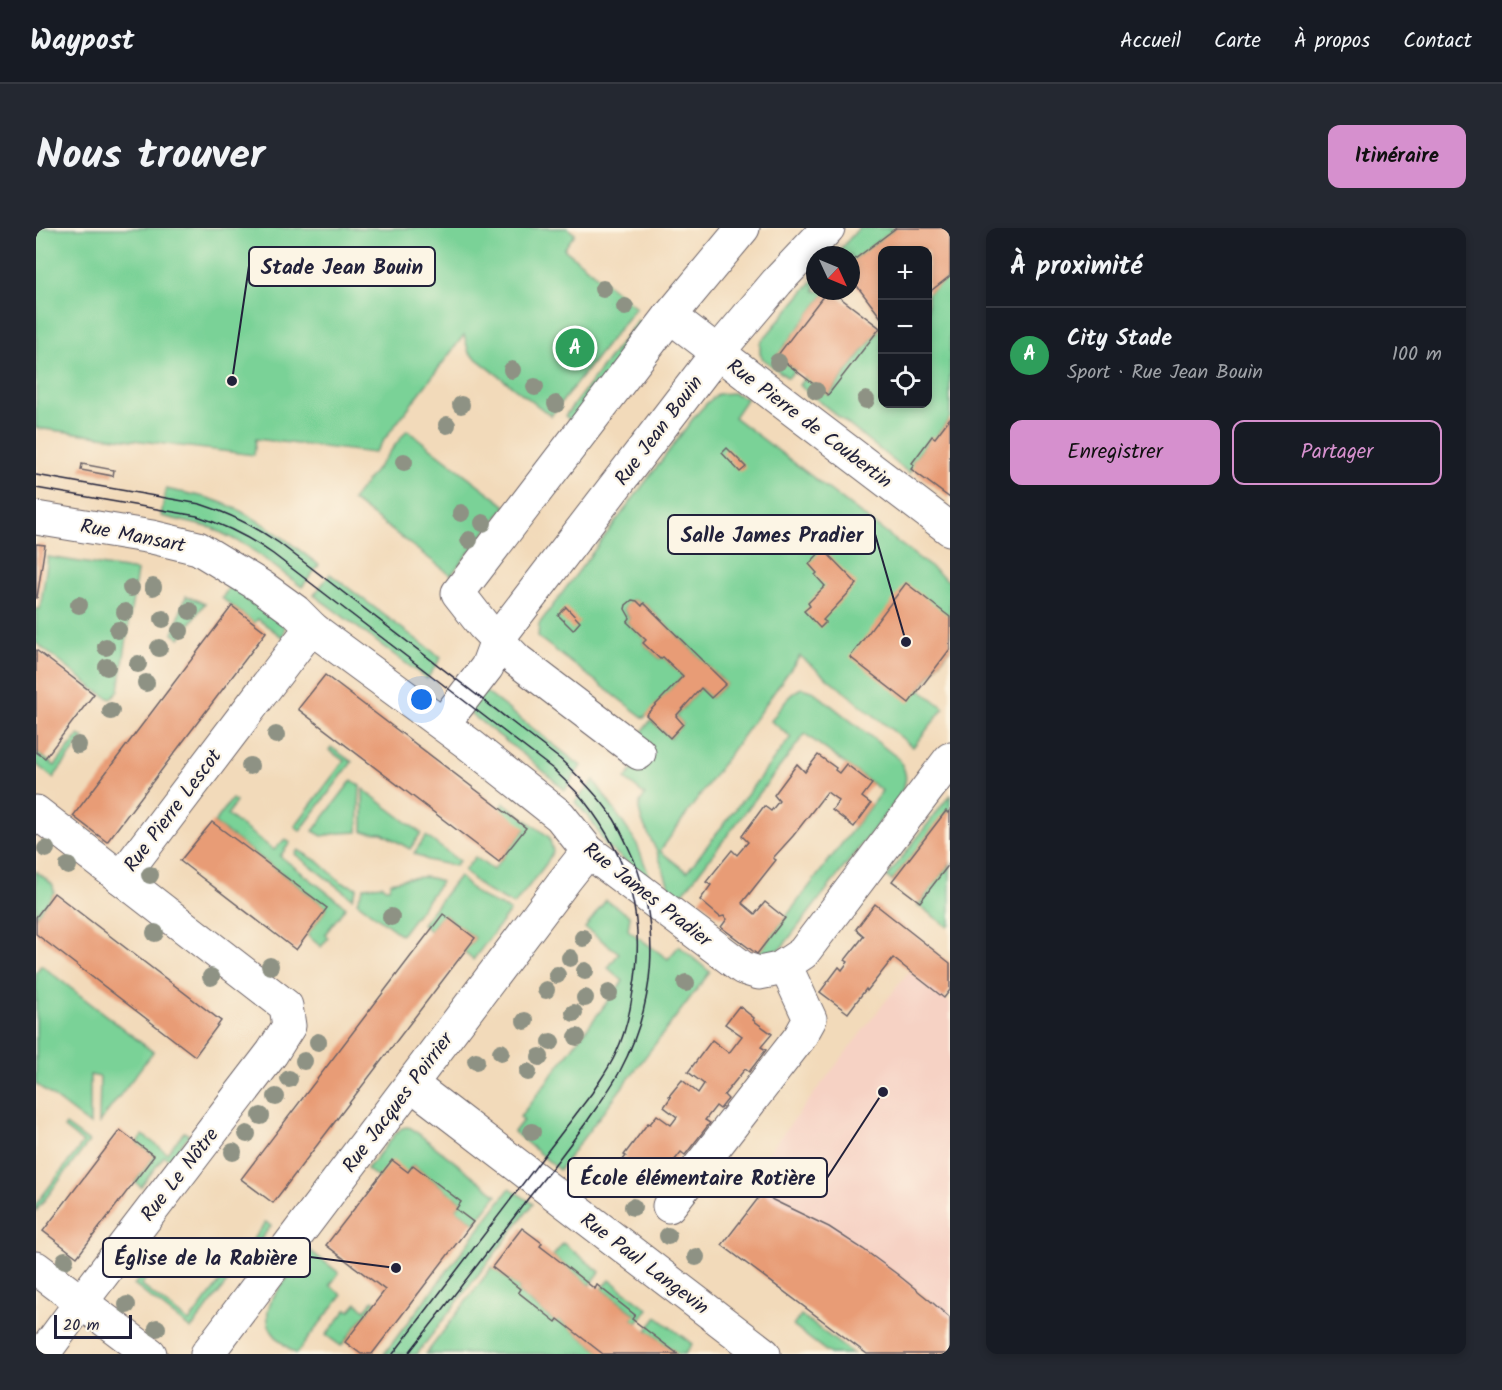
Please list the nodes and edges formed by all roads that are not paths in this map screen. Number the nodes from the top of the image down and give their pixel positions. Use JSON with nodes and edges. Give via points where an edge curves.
{"nodes":[{"id":1,"x":743,"y":228,"type":"edge"},
{"id":2,"x":828,"y":228,"type":"edge"},
{"id":3,"x":670,"y":316,"type":"junction"},
{"id":4,"x":718,"y":352,"type":"junction"},
{"id":5,"x":36,"y":518,"type":"edge"},
{"id":6,"x":950,"y":529,"type":"edge"},
{"id":7,"x":313,"y":628,"type":"junction"},
{"id":8,"x":497,"y":640,"type":"junction"},
{"id":9,"x":443,"y":724,"type":"junction"},
{"id":10,"x":639,"y":753,"type":"dead end"},
{"id":11,"x":950,"y":759,"type":"edge"},
{"id":12,"x":36,"y":813,"type":"edge"},
{"id":13,"x":588,"y":851,"type":"junction"},
{"id":14,"x":121,"y":878,"type":"junction"},
{"id":15,"x":785,"y":965,"type":"junction"},
{"id":16,"x":411,"y":1084,"type":"junction"},
{"id":17,"x":233,"y":1103,"type":"joint"},
{"id":18,"x":669,"y":1206,"type":"dead end"},
{"id":19,"x":36,"y":1268,"type":"edge"},
{"id":20,"x":82,"y":1301,"type":"junction"},
{"id":21,"x":43,"y":1354,"type":"edge"},
{"id":22,"x":150,"y":1354,"type":"edge"},
{"id":23,"x":207,"y":1354,"type":"edge"},
{"id":24,"x":764,"y":1354,"type":"edge"}],
"edges":[{"from":1,"to":3,"type":"street"},
{"from":2,"to":4,"type":"street","name":"Rue Jean Bouin"},
{"from":3,"to":4,"type":"street","name":"Rue Pierre de Coubertin"},
{"from":3,"to":8,"type":"street","via":[[458,593]]},
{"from":4,"to":6,"type":"street","name":"Rue Pierre de Coubertin"},
{"from":4,"to":8,"type":"street","name":"Rue Jean Bouin"},
{"from":5,"to":7,"type":"street","name":"Rue Mansart","via":[[198,548],[262,586]]},
{"from":7,"to":9,"type":"street","name":"Rue James Pradier"},
{"from":7,"to":14,"type":"street","name":"Rue Pierre Lescot"},
{"from":8,"to":9,"type":"street","name":"Rue Jean Bouin","via":[[487,667]]},
{"from":8,"to":10,"type":"street","via":[[517,660]]},
{"from":9,"to":13,"type":"street","name":"Rue James Pradier","via":[[560,816]]},
{"from":11,"to":15,"type":"street","name":"Rue James Pradier","via":[[803,953]]},
{"from":12,"to":14,"type":"street"},
{"from":13,"to":15,"type":"street","name":"Rue James Pradier","via":[[743,968],[759,973]]},
{"from":13,"to":16,"type":"street","name":"Rue Jacques Poirrier"},
{"from":14,"to":17,"type":"street","name":"Rue Pierre Lescot","via":[[286,1006],[289,1026]]},
{"from":15,"to":18,"type":"street","via":[[810,1018],[800,1037]]},
{"from":16,"to":23,"type":"street","name":"Rue Jacques Poirrier"},
{"from":16,"to":24,"type":"street","name":"Rue Paul Langevin"},
{"from":17,"to":20,"type":"street","name":"Rue Le Nôtre"},
{"from":19,"to":20,"type":"street"},
{"from":20,"to":21,"type":"street","name":"Rue Le Nôtre"},
{"from":20,"to":22,"type":"street"}]}
